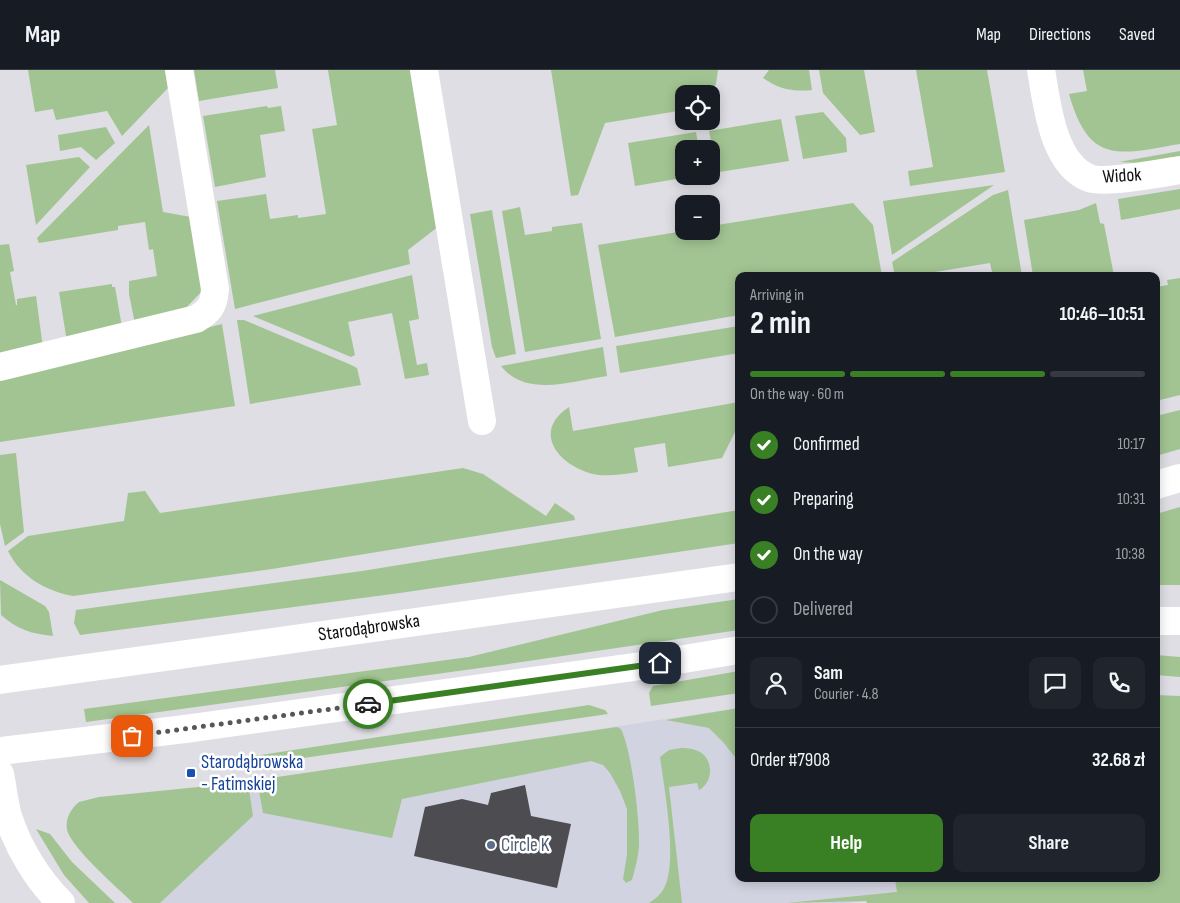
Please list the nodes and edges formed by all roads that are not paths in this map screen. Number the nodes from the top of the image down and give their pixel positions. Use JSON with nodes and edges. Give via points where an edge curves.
{"nodes":[{"id":1,"x":178,"y":70,"type":"edge"},
{"id":2,"x":424,"y":70,"type":"edge"},
{"id":3,"x":1041,"y":70,"type":"edge"},
{"id":4,"x":1180,"y":170,"type":"edge"},
{"id":5,"x":0,"y":367,"type":"edge"},
{"id":6,"x":482,"y":421,"type":"dead end"},
{"id":7,"x":1180,"y":478,"type":"edge"},
{"id":8,"x":1160,"y":484,"type":"edge"},
{"id":9,"x":735,"y":578,"type":"edge"},
{"id":10,"x":1160,"y":621,"type":"edge"},
{"id":11,"x":1180,"y":621,"type":"edge"},
{"id":12,"x":735,"y":651,"type":"edge"},
{"id":13,"x":0,"y":680,"type":"edge"},
{"id":14,"x":0,"y":751,"type":"edge"},
{"id":15,"x":0,"y":774,"type":"edge"},
{"id":16,"x":61,"y":903,"type":"edge"}],
"edges":[{"from":1,"to":5,"type":"street","via":[[213,270],[214,302],[208,312],[196,319]]},
{"from":2,"to":6,"type":"street"},
{"from":3,"to":4,"type":"street","name":"Widok","via":[[1055,137],[1075,168],[1089,178],[1105,179]]},
{"from":7,"to":8,"type":"street"},
{"from":9,"to":13,"type":"street","name":"Starodąbrowska"},
{"from":10,"to":11,"type":"street"},
{"from":12,"to":14,"type":"street","via":[[185,729]]},
{"from":15,"to":16,"type":"street","via":[[16,837],[44,886]]}]}
